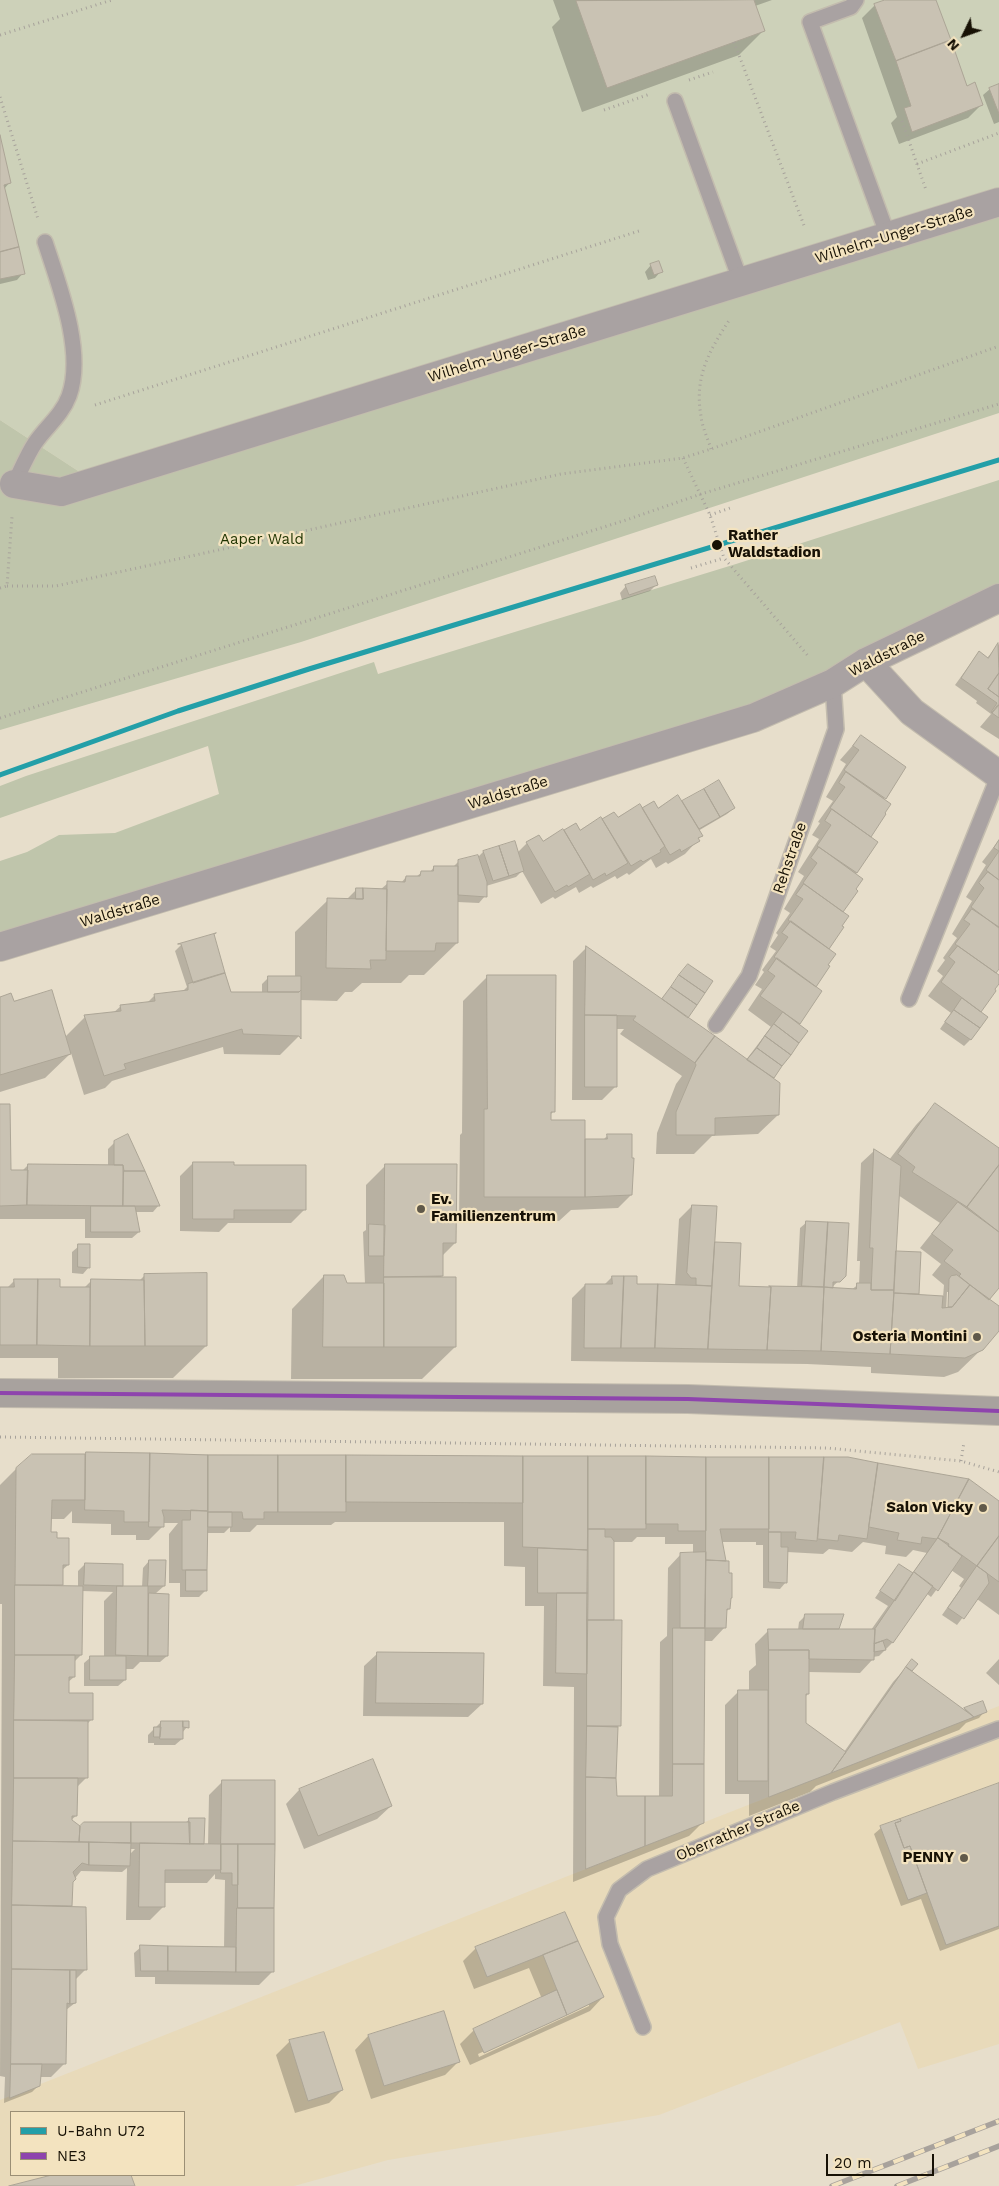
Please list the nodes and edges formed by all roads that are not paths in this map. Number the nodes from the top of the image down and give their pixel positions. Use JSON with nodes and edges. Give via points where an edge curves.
{"nodes":[{"id":1,"x":856,"y":0,"type":"edge"},
{"id":2,"x":675,"y":101,"type":"dead end"},
{"id":3,"x":999,"y":202,"type":"edge"},
{"id":4,"x":888,"y":236,"type":"junction"},
{"id":5,"x":45,"y":242,"type":"road end"},
{"id":6,"x":741,"y":282,"type":"junction"},
{"id":7,"x":14,"y":484,"type":"joint"},
{"id":8,"x":999,"y":598,"type":"edge"},
{"id":9,"x":866,"y":662,"type":"junction"},
{"id":10,"x":833,"y":683,"type":"junction"},
{"id":11,"x":999,"y":775,"type":"edge"},
{"id":12,"x":0,"y":948,"type":"edge"},
{"id":13,"x":910,"y":999,"type":"dead end"},
{"id":14,"x":716,"y":1025,"type":"dead end"},
{"id":15,"x":0,"y":1393,"type":"edge"},
{"id":16,"x":999,"y":1411,"type":"edge"},
{"id":17,"x":999,"y":1729,"type":"edge"},
{"id":18,"x":643,"y":2027,"type":"dead end"}],
"edges":[{"from":1,"to":4,"type":"lane","via":[[851,6],[810,22]]},
{"from":2,"to":6,"type":"lane"},
{"from":3,"to":4,"type":"street","name":"Wilhelm-Unger-Straße"},
{"from":4,"to":6,"type":"street","name":"Wilhelm-Unger-Straße"},
{"from":5,"to":7,"type":"lane","via":[[66,308],[75,368],[68,396],[57,418],[36,443]]},
{"from":6,"to":7,"type":"street","name":"Wilhelm-Unger-Straße","via":[[62,492]]},
{"from":8,"to":9,"type":"street","name":"Waldstraße"},
{"from":9,"to":10,"type":"street","name":"Waldstraße"},
{"from":9,"to":11,"type":"street","via":[[912,712]]},
{"from":10,"to":12,"type":"street","name":"Waldstraße","via":[[753,718]]},
{"from":10,"to":14,"type":"lane","name":"Rehstraße","via":[[836,728],[749,976]]},
{"from":11,"to":13,"type":"lane"},
{"from":15,"to":16,"type":"main road","via":[[688,1399]]},
{"from":17,"to":18,"type":"lane","name":"Oberrather Straße","via":[[833,1792],[647,1869],[619,1890],[606,1917],[610,1944]]}]}
